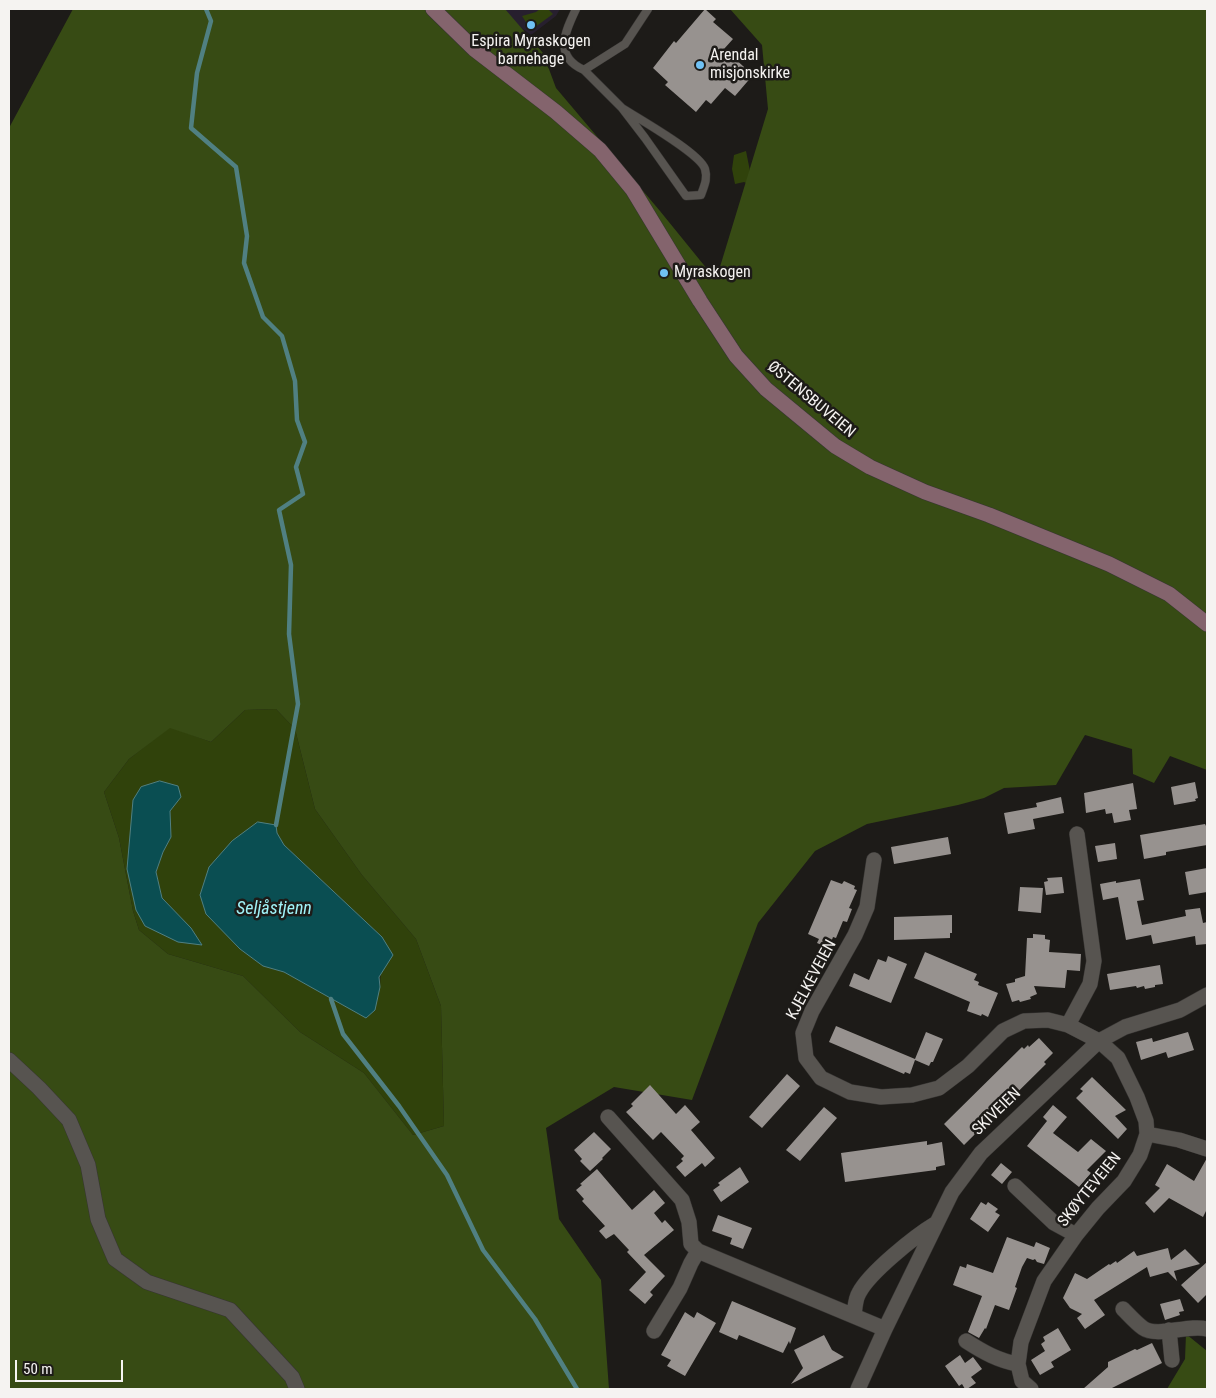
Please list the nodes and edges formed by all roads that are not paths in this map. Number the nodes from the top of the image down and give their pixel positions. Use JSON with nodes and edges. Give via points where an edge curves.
{"nodes":[{"id":1,"x":433,"y":9,"type":"edge"},
{"id":2,"x":576,"y":9,"type":"edge"},
{"id":3,"x":648,"y":9,"type":"edge"},
{"id":4,"x":584,"y":70,"type":"junction"},
{"id":5,"x":622,"y":108,"type":"junction"},
{"id":6,"x":1207,"y":624,"type":"edge"},
{"id":7,"x":1077,"y":834,"type":"dead end"},
{"id":8,"x":874,"y":860,"type":"dead end"},
{"id":9,"x":1207,"y":995,"type":"edge"},
{"id":10,"x":1068,"y":1025,"type":"junction"},
{"id":11,"x":1098,"y":1041,"type":"junction"},
{"id":12,"x":9,"y":1060,"type":"edge"},
{"id":13,"x":608,"y":1117,"type":"dead end"},
{"id":14,"x":1147,"y":1134,"type":"junction"},
{"id":15,"x":1207,"y":1149,"type":"edge"},
{"id":16,"x":1014,"y":1186,"type":"dead end"},
{"id":17,"x":936,"y":1223,"type":"junction"},
{"id":18,"x":1076,"y":1235,"type":"junction"},
{"id":19,"x":698,"y":1251,"type":"junction"},
{"id":20,"x":1123,"y":1309,"type":"dead end"},
{"id":21,"x":854,"y":1316,"type":"junction"},
{"id":22,"x":885,"y":1329,"type":"junction"},
{"id":23,"x":1207,"y":1329,"type":"edge"},
{"id":24,"x":1169,"y":1330,"type":"junction"},
{"id":25,"x":654,"y":1331,"type":"dead end"},
{"id":26,"x":966,"y":1341,"type":"dead end"},
{"id":27,"x":1172,"y":1360,"type":"dead end"},
{"id":28,"x":1018,"y":1364,"type":"junction"},
{"id":29,"x":297,"y":1389,"type":"edge"},
{"id":30,"x":858,"y":1389,"type":"edge"},
{"id":31,"x":1031,"y":1389,"type":"edge"}],
"edges":[{"from":1,"to":6,"type":"main road","name":"ØSTENSBUVEIEN","via":[[474,50],[600,150],[633,190],[736,356],[766,389],[835,446],[870,467],[925,492],[1109,564],[1169,594]]},
{"from":2,"to":4,"type":"lane","via":[[565,32],[563,49],[575,66]]},
{"from":3,"to":4,"type":"lane","via":[[625,44]]},
{"from":4,"to":5,"type":"lane"},
{"from":5,"to":5,"type":"lane","via":[[686,196],[701,195],[707,181],[705,168],[693,154]]},
{"from":7,"to":10,"type":"street","via":[[1094,961],[1090,984]]},
{"from":8,"to":10,"type":"street","name":"KJELKEVEIEN","via":[[868,907],[803,1033],[806,1058],[821,1078],[850,1092],[881,1098],[912,1095],[939,1088],[968,1066],[1003,1032],[1024,1021],[1048,1020]]},
{"from":9,"to":11,"type":"street","name":"SKIVEIEN","via":[[1180,1010],[1125,1027]]},
{"from":10,"to":11,"type":"street","name":"KJELKEVEIEN"},
{"from":11,"to":14,"type":"street","via":[[1118,1058],[1140,1105]]},
{"from":11,"to":17,"type":"street","name":"SKIVEIEN","via":[[981,1152],[952,1192]]},
{"from":12,"to":29,"type":"street","via":[[69,1120],[88,1165],[98,1219],[116,1259],[147,1282],[230,1310],[292,1377]]},
{"from":13,"to":19,"type":"street","via":[[682,1200],[692,1244]]},
{"from":14,"to":15,"type":"street"},
{"from":14,"to":18,"type":"street","name":"SKØYTEVEIEN","via":[[1140,1155],[1124,1181]]},
{"from":16,"to":18,"type":"street","via":[[1054,1223]]},
{"from":17,"to":21,"type":"street","via":[[866,1281],[857,1294]]},
{"from":17,"to":22,"type":"street","name":"SKIVEIEN"},
{"from":18,"to":28,"type":"street","name":"SKØYTEVEIEN","via":[[1044,1281],[1021,1342]]},
{"from":19,"to":21,"type":"street"},
{"from":19,"to":25,"type":"street"},
{"from":20,"to":24,"type":"street","via":[[1145,1330]]},
{"from":21,"to":22,"type":"street"},
{"from":22,"to":30,"type":"street","name":"SKIVEIEN"},
{"from":23,"to":24,"type":"street"},
{"from":24,"to":27,"type":"street"},
{"from":26,"to":28,"type":"street","via":[[987,1354]]},
{"from":28,"to":31,"type":"street","via":[[1022,1381]]}]}
